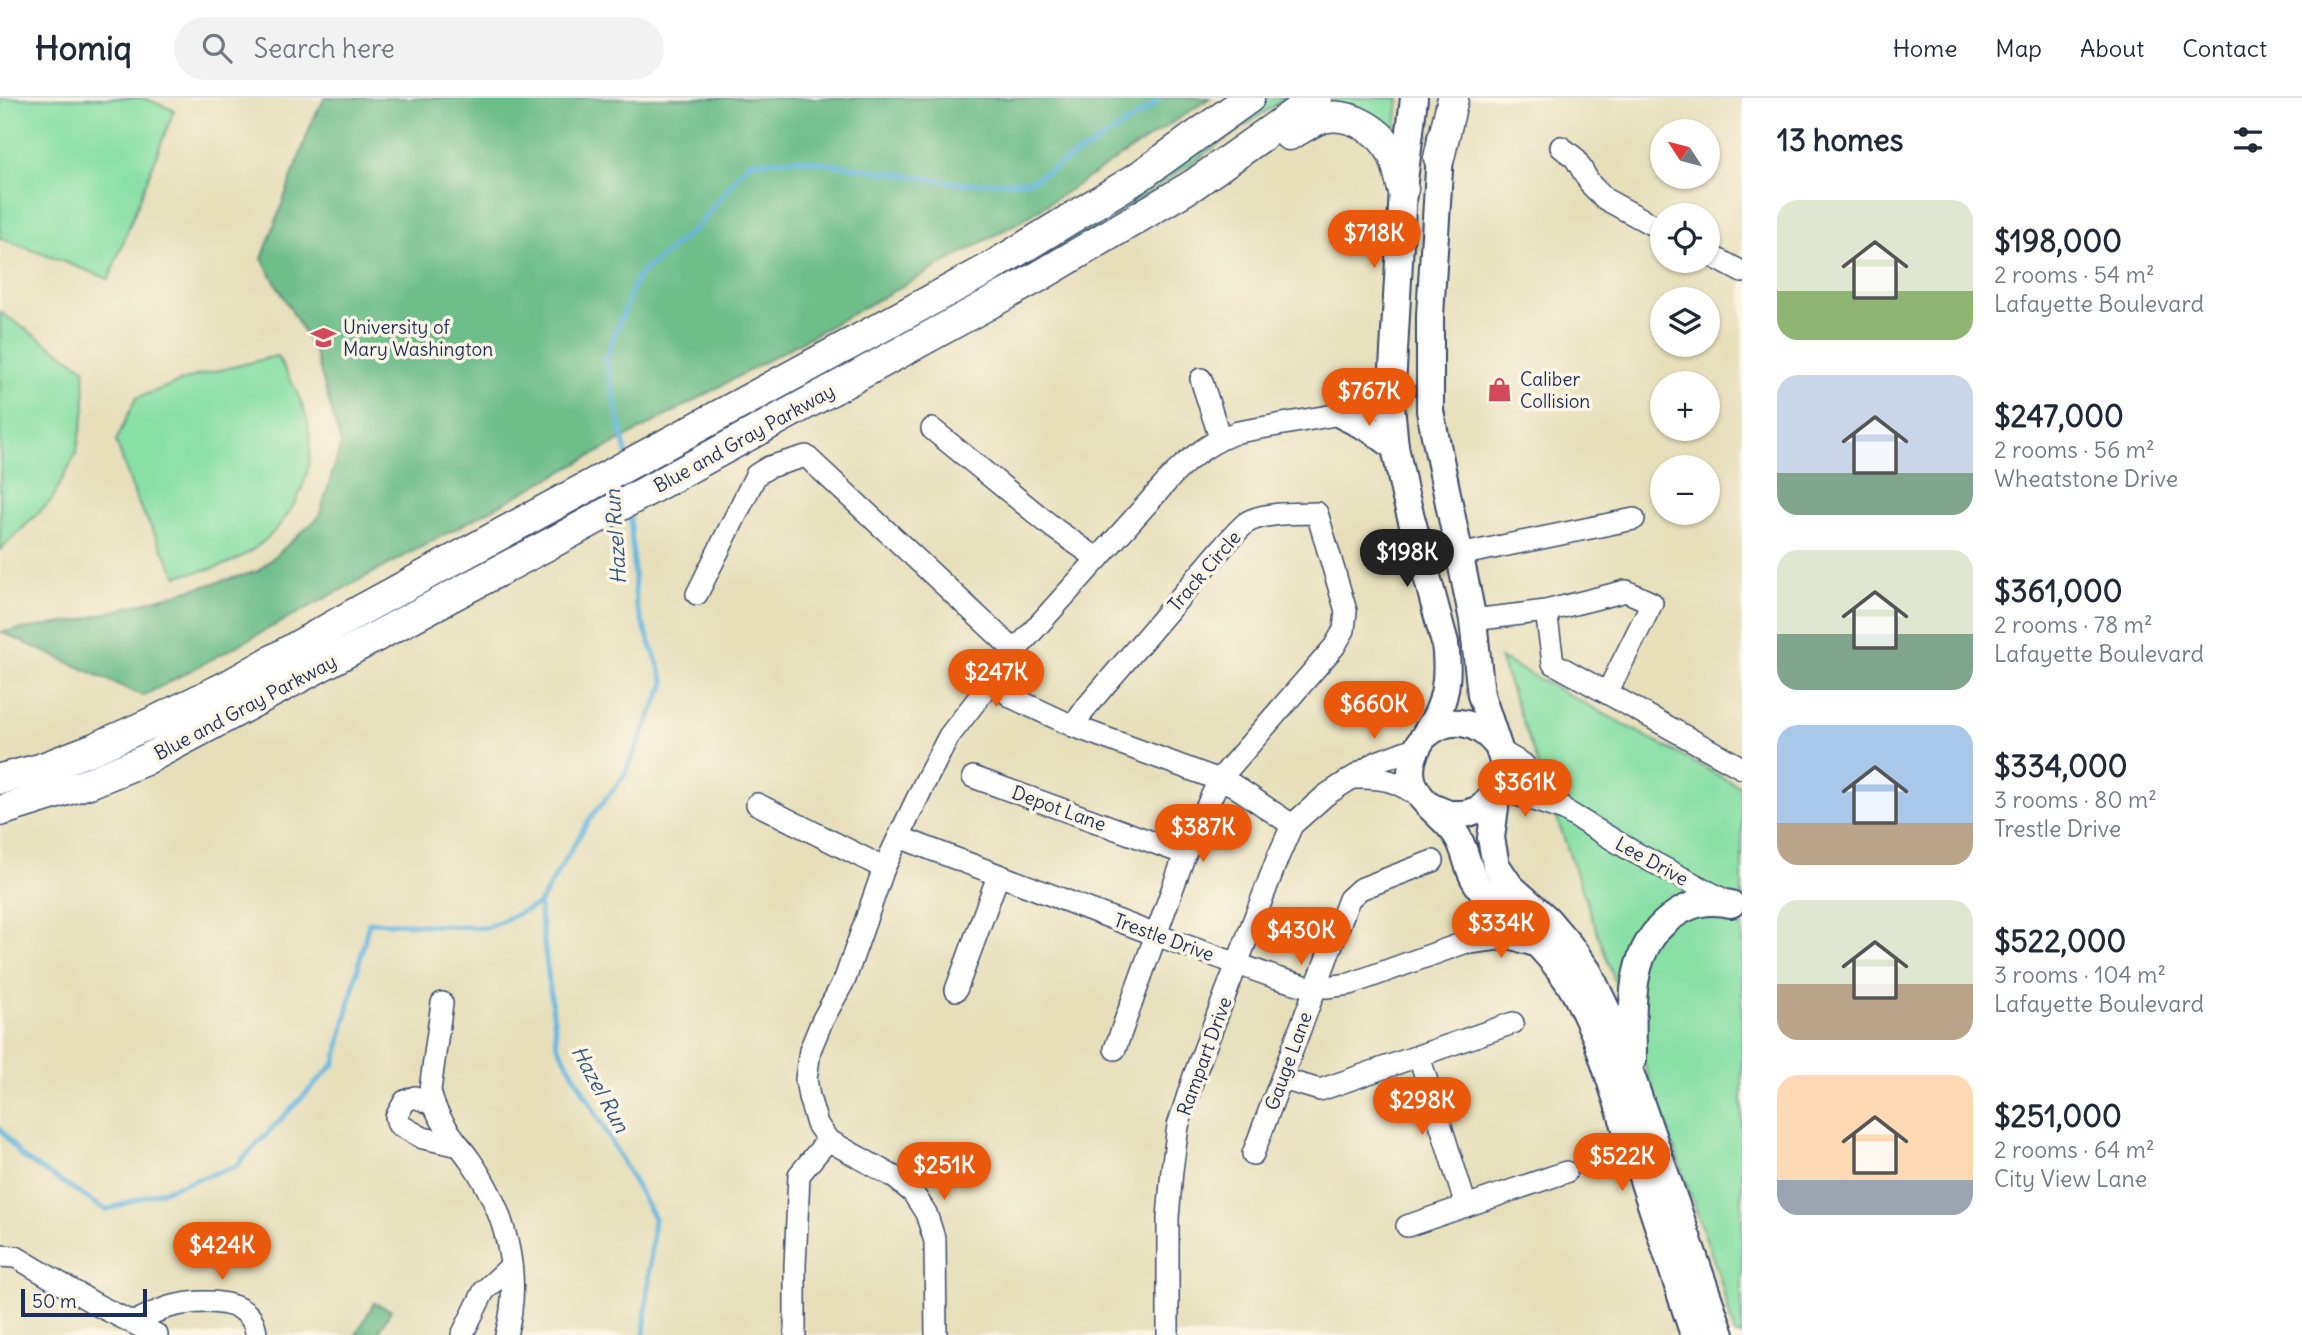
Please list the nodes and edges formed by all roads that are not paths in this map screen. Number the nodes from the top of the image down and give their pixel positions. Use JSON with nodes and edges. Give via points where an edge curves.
{"nodes":[{"id":1,"x":1249,"y":98,"type":"edge"},
{"id":2,"x":1316,"y":98,"type":"edge"},
{"id":3,"x":1414,"y":98,"type":"edge"},
{"id":4,"x":1444,"y":98,"type":"edge"},
{"id":5,"x":1453,"y":98,"type":"edge"},
{"id":6,"x":1248,"y":147,"type":"junction"},
{"id":7,"x":1561,"y":147,"type":"dead end"},
{"id":8,"x":1439,"y":158,"type":"junction"},
{"id":9,"x":1403,"y":189,"type":"junction"},
{"id":10,"x":1650,"y":223,"type":"edge"},
{"id":11,"x":1720,"y":260,"type":"edge"},
{"id":12,"x":1742,"y":272,"type":"edge"},
{"id":13,"x":1201,"y":379,"type":"dead end"},
{"id":14,"x":1391,"y":405,"type":"junction"},
{"id":15,"x":1342,"y":415,"type":"junction"},
{"id":16,"x":932,"y":429,"type":"dead end"},
{"id":17,"x":1434,"y":432,"type":"junction"},
{"id":18,"x":1220,"y":439,"type":"junction"},
{"id":19,"x":1395,"y":447,"type":"junction"},
{"id":20,"x":1634,"y":519,"type":"dead end"},
{"id":21,"x":1459,"y":555,"type":"junction"},
{"id":22,"x":1097,"y":559,"type":"junction"},
{"id":23,"x":696,"y":594,"type":"dead end"},
{"id":24,"x":1546,"y":611,"type":"junction"},
{"id":25,"x":1473,"y":620,"type":"junction"},
{"id":26,"x":1015,"y":651,"type":"junction"},
{"id":27,"x":990,"y":681,"type":"junction"},
{"id":28,"x":1607,"y":693,"type":"junction"},
{"id":29,"x":1073,"y":726,"type":"junction"},
{"id":30,"x":1421,"y":742,"type":"junction"},
{"id":31,"x":1499,"y":749,"type":"junction"},
{"id":32,"x":1742,"y":768,"type":"edge"},
{"id":33,"x":974,"y":777,"type":"dead end"},
{"id":34,"x":1356,"y":778,"type":"junction"},
{"id":35,"x":0,"y":779,"type":"edge"},
{"id":36,"x":1219,"y":780,"type":"junction"},
{"id":37,"x":1498,"y":791,"type":"junction"},
{"id":38,"x":1427,"y":803,"type":"junction"},
{"id":39,"x":757,"y":804,"type":"dead end"},
{"id":40,"x":1564,"y":810,"type":"junction"},
{"id":41,"x":0,"y":811,"type":"edge"},
{"id":42,"x":1292,"y":825,"type":"junction"},
{"id":43,"x":899,"y":838,"type":"junction"},
{"id":44,"x":1185,"y":853,"type":"junction"},
{"id":45,"x":1433,"y":861,"type":"dead end"},
{"id":46,"x":884,"y":868,"type":"junction"},
{"id":47,"x":998,"y":876,"type":"junction"},
{"id":48,"x":1483,"y":892,"type":"junction"},
{"id":49,"x":1737,"y":907,"type":"edge"},
{"id":50,"x":1156,"y":935,"type":"junction"},
{"id":51,"x":1472,"y":940,"type":"junction"},
{"id":52,"x":1535,"y":943,"type":"junction"},
{"id":53,"x":1238,"y":964,"type":"junction"},
{"id":54,"x":1316,"y":986,"type":"junction"},
{"id":55,"x":956,"y":990,"type":"dead end"},
{"id":56,"x":442,"y":1003,"type":"dead end"},
{"id":57,"x":1513,"y":1023,"type":"dead end"},
{"id":58,"x":1115,"y":1049,"type":"dead end"},
{"id":59,"x":1419,"y":1056,"type":"junction"},
{"id":60,"x":1282,"y":1079,"type":"junction"},
{"id":61,"x":1634,"y":1082,"type":"junction"},
{"id":62,"x":432,"y":1104,"type":"junction"},
{"id":63,"x":828,"y":1140,"type":"junction"},
{"id":64,"x":460,"y":1146,"type":"junction"},
{"id":65,"x":1254,"y":1154,"type":"dead end"},
{"id":66,"x":1566,"y":1172,"type":"dead end"},
{"id":67,"x":1466,"y":1206,"type":"junction"},
{"id":68,"x":1407,"y":1226,"type":"dead end"},
{"id":69,"x":0,"y":1256,"type":"edge"},
{"id":70,"x":511,"y":1266,"type":"junction"},
{"id":71,"x":133,"y":1323,"type":"junction"},
{"id":72,"x":157,"y":1335,"type":"edge"},
{"id":73,"x":256,"y":1335,"type":"edge"},
{"id":74,"x":462,"y":1335,"type":"edge"},
{"id":75,"x":506,"y":1335,"type":"edge"},
{"id":76,"x":795,"y":1335,"type":"edge"},
{"id":77,"x":936,"y":1335,"type":"edge"},
{"id":78,"x":1168,"y":1335,"type":"edge"},
{"id":79,"x":1694,"y":1335,"type":"edge"},
{"id":80,"x":1721,"y":1335,"type":"edge"}],
"edges":[{"from":1,"to":35,"type":"highway","name":"Blue and Gray Parkway","via":[[1138,178],[988,268],[229,685],[95,748]]},
{"from":2,"to":6,"type":"highway","name":"Blue and Gray Parkway"},
{"from":3,"to":9,"type":"main road"},
{"from":4,"to":8,"type":"main road"},
{"from":5,"to":8,"type":"highway"},
{"from":6,"to":9,"type":"highway","via":[[1283,138],[1322,118],[1348,118],[1382,139],[1393,155]]},
{"from":6,"to":41,"type":"highway","name":"Blue and Gray Parkway","via":[[1038,277],[145,760]]},
{"from":7,"to":10,"type":"street","via":[[1605,199]]},
{"from":8,"to":17,"type":"main road","via":[[1430,315]]},
{"from":9,"to":14,"type":"main road"},
{"from":11,"to":12,"type":"street"},
{"from":13,"to":18,"type":"street"},
{"from":14,"to":15,"type":"street"},
{"from":14,"to":17,"type":"main road","via":[[1417,410]]},
{"from":14,"to":19,"type":"main road"},
{"from":15,"to":18,"type":"street"},
{"from":15,"to":19,"type":"main road"},
{"from":16,"to":22,"type":"street"},
{"from":17,"to":21,"type":"main road"},
{"from":18,"to":22,"type":"street","via":[[1173,474]]},
{"from":19,"to":30,"type":"main road","via":[[1448,664],[1443,698]]},
{"from":20,"to":21,"type":"street"},
{"from":21,"to":25,"type":"main road"},
{"from":22,"to":26,"type":"street"},
{"from":23,"to":26,"type":"street","via":[[755,475],[806,456]]},
{"from":24,"to":25,"type":"street"},
{"from":24,"to":28,"type":"street","via":[[1553,663]]},
{"from":24,"to":28,"type":"street","via":[[1626,591],[1652,603]]},
{"from":25,"to":31,"type":"main road","via":[[1481,695]]},
{"from":26,"to":27,"type":"street"},
{"from":27,"to":29,"type":"street","via":[[1013,698]]},
{"from":27,"to":43,"type":"street","via":[[949,736]]},
{"from":28,"to":32,"type":"street"},
{"from":29,"to":36,"type":"street"},
{"from":29,"to":36,"type":"street","name":"Track Circle","via":[[1247,523],[1264,517],[1317,513],[1346,611],[1345,630]]},
{"from":30,"to":31,"type":"main road","via":[[1440,726],[1460,722],[1483,730]]},
{"from":30,"to":34,"type":"street","name":"Rampart Drive","via":[[1377,762]]},
{"from":30,"to":38,"type":"main road","via":[[1412,760],[1412,780]]},
{"from":31,"to":37,"type":"main road","via":[[1504,770]]},
{"from":31,"to":40,"type":"street","via":[[1523,764]]},
{"from":33,"to":44,"type":"street","name":"Depot Lane"},
{"from":34,"to":38,"type":"street","via":[[1389,779]]},
{"from":34,"to":42,"type":"street","name":"Rampart Drive","via":[[1326,795]]},
{"from":36,"to":42,"type":"street","via":[[1243,790]]},
{"from":36,"to":44,"type":"street"},
{"from":37,"to":38,"type":"main road","via":[[1486,804],[1465,814],[1449,814]]},
{"from":37,"to":40,"type":"street"},
{"from":37,"to":61,"type":"main road","via":[[1491,838],[1496,865],[1588,971]]},
{"from":38,"to":48,"type":"main road","via":[[1458,837]]},
{"from":39,"to":46,"type":"street"},
{"from":40,"to":49,"type":"street","name":"Lee Drive"},
{"from":42,"to":53,"type":"street","name":"Rampart Drive"},
{"from":43,"to":46,"type":"street"},
{"from":43,"to":47,"type":"street","name":"Trestle Drive"},
{"from":44,"to":50,"type":"street"},
{"from":45,"to":54,"type":"street","name":"Gauge Lane","via":[[1352,895]]},
{"from":46,"to":63,"type":"street","via":[[845,979],[810,1049],[809,1097],[817,1124]]},
{"from":47,"to":50,"type":"street","name":"Trestle Drive"},
{"from":47,"to":55,"type":"street"},
{"from":48,"to":51,"type":"main road","via":[[1487,915]]},
{"from":48,"to":52,"type":"main road"},
{"from":49,"to":61,"type":"main road","via":[[1710,901],[1689,906],[1664,923],[1647,943],[1634,988]]},
{"from":50,"to":53,"type":"street","name":"Trestle Drive"},
{"from":50,"to":58,"type":"street"},
{"from":51,"to":52,"type":"main road","via":[[1510,935]]},
{"from":51,"to":54,"type":"street","name":"Trestle Drive","via":[[1350,984]]},
{"from":52,"to":79,"type":"main road","via":[[1568,981],[1596,1037]]},
{"from":53,"to":54,"type":"street","name":"Trestle Drive"},
{"from":53,"to":78,"type":"street","name":"Rampart Drive","via":[[1178,1126],[1168,1218]]},
{"from":54,"to":60,"type":"street","name":"Gauge Lane"},
{"from":56,"to":62,"type":"street"},
{"from":57,"to":59,"type":"street"},
{"from":59,"to":60,"type":"street","via":[[1320,1090]]},
{"from":59,"to":67,"type":"street"},
{"from":60,"to":65,"type":"street","name":"Gauge Lane"},
{"from":61,"to":80,"type":"main road"},
{"from":62,"to":64,"type":"street"},
{"from":62,"to":64,"type":"street","via":[[415,1097],[405,1101],[396,1116],[398,1124],[422,1138]]},
{"from":63,"to":76,"type":"street","via":[[799,1175]]},
{"from":63,"to":77,"type":"street","via":[[894,1177],[913,1193],[926,1213],[935,1241]]},
{"from":64,"to":70,"type":"street","via":[[494,1202]]},
{"from":66,"to":67,"type":"street"},
{"from":67,"to":68,"type":"street"},
{"from":69,"to":71,"type":"street","via":[[16,1257]]},
{"from":70,"to":74,"type":"street","via":[[484,1291]]},
{"from":70,"to":75,"type":"street","via":[[512,1308]]},
{"from":71,"to":72,"type":"street"},
{"from":71,"to":73,"type":"street","via":[[168,1307],[228,1304],[252,1318]]}]}
